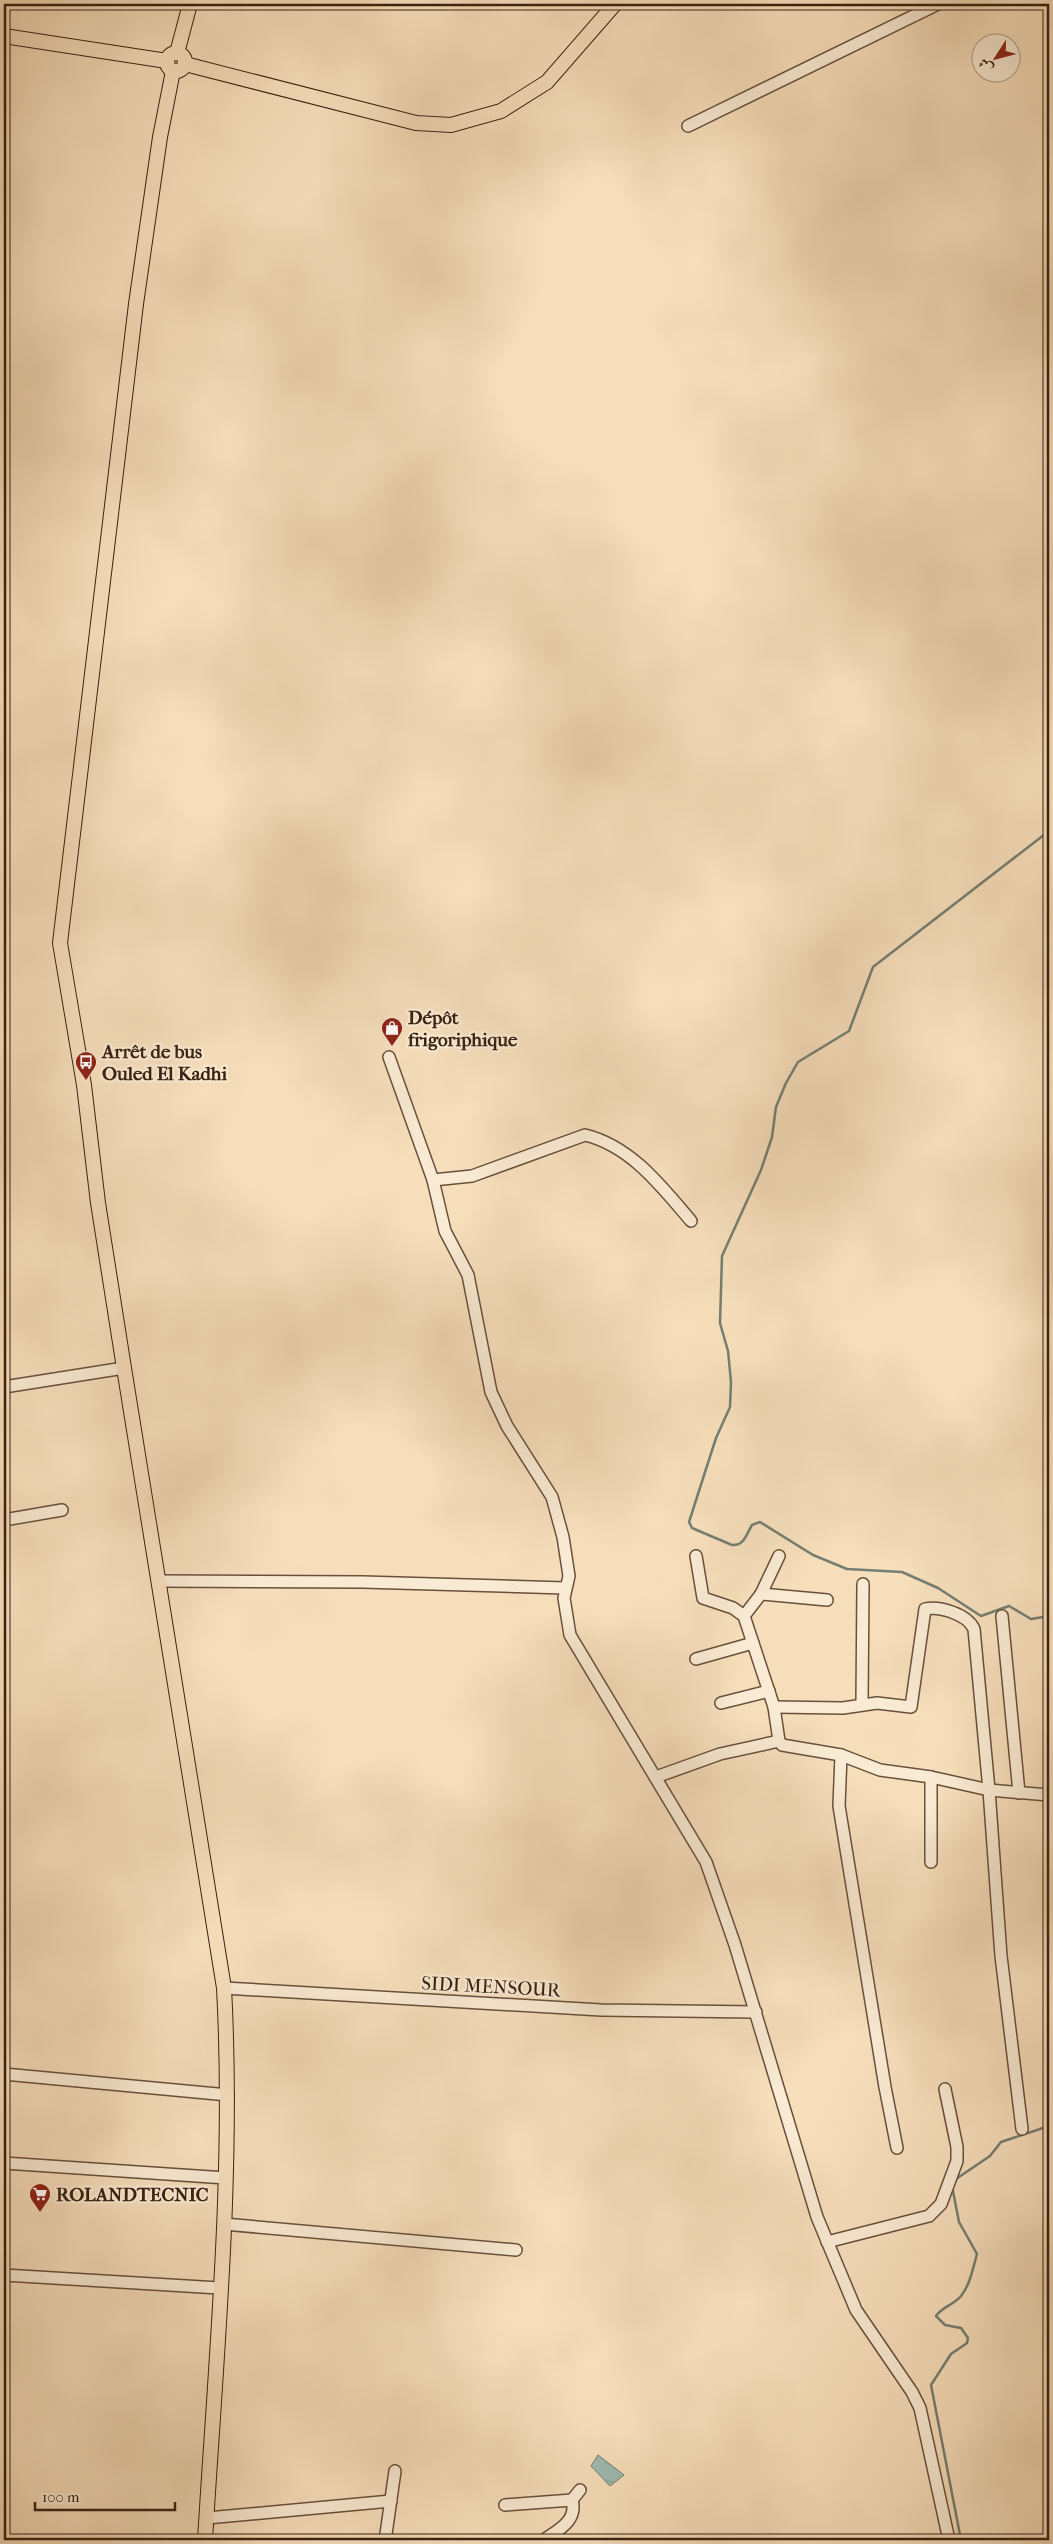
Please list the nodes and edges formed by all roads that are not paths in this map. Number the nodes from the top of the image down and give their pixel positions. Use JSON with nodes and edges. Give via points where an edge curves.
{"nodes":[{"id":1,"x":190,"y":4,"type":"edge"},
{"id":2,"x":615,"y":4,"type":"edge"},
{"id":3,"x":938,"y":4,"type":"edge"},
{"id":4,"x":4,"y":36,"type":"edge"},
{"id":5,"x":175,"y":62,"type":"junction"},
{"id":6,"x":688,"y":126,"type":"dead end"},
{"id":7,"x":389,"y":1057,"type":"dead end"},
{"id":8,"x":433,"y":1180,"type":"junction"},
{"id":9,"x":691,"y":1221,"type":"dead end"},
{"id":10,"x":124,"y":1368,"type":"junction"},
{"id":11,"x":4,"y":1387,"type":"edge"},
{"id":12,"x":62,"y":1510,"type":"dead end"},
{"id":13,"x":4,"y":1520,"type":"edge"},
{"id":14,"x":696,"y":1556,"type":"dead end"},
{"id":15,"x":779,"y":1556,"type":"dead end"},
{"id":16,"x":158,"y":1581,"type":"junction"},
{"id":17,"x":863,"y":1584,"type":"dead end"},
{"id":18,"x":565,"y":1588,"type":"junction"},
{"id":19,"x":761,"y":1594,"type":"junction"},
{"id":20,"x":827,"y":1600,"type":"dead end"},
{"id":21,"x":744,"y":1616,"type":"junction"},
{"id":22,"x":1002,"y":1616,"type":"dead end"},
{"id":23,"x":753,"y":1643,"type":"junction"},
{"id":24,"x":696,"y":1659,"type":"dead end"},
{"id":25,"x":769,"y":1691,"type":"junction"},
{"id":26,"x":720,"y":1703,"type":"dead end"},
{"id":27,"x":862,"y":1703,"type":"junction"},
{"id":28,"x":774,"y":1707,"type":"junction"},
{"id":29,"x":779,"y":1741,"type":"junction"},
{"id":30,"x":841,"y":1755,"type":"junction"},
{"id":31,"x":656,"y":1777,"type":"junction"},
{"id":32,"x":931,"y":1777,"type":"junction"},
{"id":33,"x":989,"y":1790,"type":"junction"},
{"id":34,"x":1019,"y":1793,"type":"junction"},
{"id":35,"x":1049,"y":1795,"type":"edge"},
{"id":36,"x":931,"y":1862,"type":"dead end"},
{"id":37,"x":224,"y":1988,"type":"junction"},
{"id":38,"x":756,"y":2012,"type":"junction"},
{"id":39,"x":4,"y":2074,"type":"edge"},
{"id":40,"x":946,"y":2090,"type":"dead end"},
{"id":41,"x":228,"y":2095,"type":"junction"},
{"id":42,"x":1022,"y":2129,"type":"dead end"},
{"id":43,"x":897,"y":2148,"type":"dead end"},
{"id":44,"x":4,"y":2163,"type":"edge"},
{"id":45,"x":226,"y":2178,"type":"junction"},
{"id":46,"x":224,"y":2224,"type":"junction"},
{"id":47,"x":827,"y":2242,"type":"junction"},
{"id":48,"x":516,"y":2250,"type":"dead end"},
{"id":49,"x":4,"y":2275,"type":"edge"},
{"id":50,"x":219,"y":2288,"type":"junction"},
{"id":51,"x":395,"y":2471,"type":"dead end"},
{"id":52,"x":580,"y":2490,"type":"dead end"},
{"id":53,"x":572,"y":2500,"type":"junction"},
{"id":54,"x":391,"y":2501,"type":"junction"},
{"id":55,"x":505,"y":2505,"type":"dead end"},
{"id":56,"x":207,"y":2518,"type":"junction"},
{"id":57,"x":386,"y":2534,"type":"dead end"},
{"id":58,"x":205,"y":2540,"type":"edge"},
{"id":59,"x":544,"y":2540,"type":"edge"},
{"id":60,"x":949,"y":2540,"type":"edge"}],
"edges":[{"from":1,"to":5,"type":"main road"},
{"from":2,"to":5,"type":"main road","via":[[548,82],[501,111],[451,125],[416,123]]},
{"from":3,"to":6,"type":"street"},
{"from":4,"to":5,"type":"main road"},
{"from":5,"to":10,"type":"main road","via":[[160,137],[136,304],[60,943],[84,1085],[98,1202]]},
{"from":7,"to":8,"type":"street"},
{"from":8,"to":9,"type":"street","via":[[472,1176],[585,1135],[600,1139],[644,1168]]},
{"from":8,"to":18,"type":"street","via":[[444,1231],[468,1275],[491,1392],[507,1426],[552,1496],[570,1576]]},
{"from":10,"to":11,"type":"street"},
{"from":10,"to":16,"type":"main road"},
{"from":12,"to":13,"type":"street"},
{"from":14,"to":21,"type":"street","via":[[703,1598],[733,1608]]},
{"from":15,"to":19,"type":"street"},
{"from":16,"to":18,"type":"street","via":[[363,1582]]},
{"from":16,"to":37,"type":"main road"},
{"from":17,"to":27,"type":"street"},
{"from":18,"to":31,"type":"street","via":[[570,1635]]},
{"from":19,"to":20,"type":"street"},
{"from":19,"to":21,"type":"street"},
{"from":21,"to":23,"type":"street"},
{"from":22,"to":34,"type":"street"},
{"from":23,"to":24,"type":"street"},
{"from":23,"to":25,"type":"street"},
{"from":25,"to":26,"type":"street"},
{"from":25,"to":28,"type":"street"},
{"from":27,"to":28,"type":"street","via":[[843,1708]]},
{"from":27,"to":33,"type":"street","via":[[912,1708],[925,1609],[962,1616],[971,1622]]},
{"from":28,"to":29,"type":"street"},
{"from":29,"to":30,"type":"street","via":[[785,1747]]},
{"from":29,"to":31,"type":"street","via":[[720,1754]]},
{"from":30,"to":32,"type":"street","via":[[880,1770]]},
{"from":30,"to":43,"type":"street","via":[[839,1806]]},
{"from":31,"to":38,"type":"street","via":[[706,1862]]},
{"from":32,"to":33,"type":"street"},
{"from":32,"to":36,"type":"street"},
{"from":33,"to":34,"type":"street"},
{"from":33,"to":42,"type":"street","via":[[1001,1956]]},
{"from":34,"to":35,"type":"street"},
{"from":37,"to":38,"type":"street","name":"SIDI MENSOUR","via":[[601,2010]]},
{"from":37,"to":41,"type":"main road"},
{"from":38,"to":47,"type":"street","via":[[816,2217]]},
{"from":39,"to":41,"type":"street"},
{"from":40,"to":47,"type":"street","via":[[958,2154],[939,2207],[929,2216]]},
{"from":41,"to":45,"type":"main road"},
{"from":44,"to":45,"type":"street"},
{"from":45,"to":46,"type":"main road"},
{"from":46,"to":48,"type":"street"},
{"from":46,"to":50,"type":"main road"},
{"from":47,"to":60,"type":"street","via":[[856,2310],[920,2408]]},
{"from":49,"to":50,"type":"street"},
{"from":50,"to":56,"type":"main road"},
{"from":51,"to":54,"type":"street"},
{"from":52,"to":53,"type":"street"},
{"from":53,"to":55,"type":"street"},
{"from":53,"to":59,"type":"street","via":[[574,2514],[571,2520]]},
{"from":54,"to":56,"type":"street"},
{"from":54,"to":57,"type":"street"},
{"from":56,"to":58,"type":"main road"}]}
